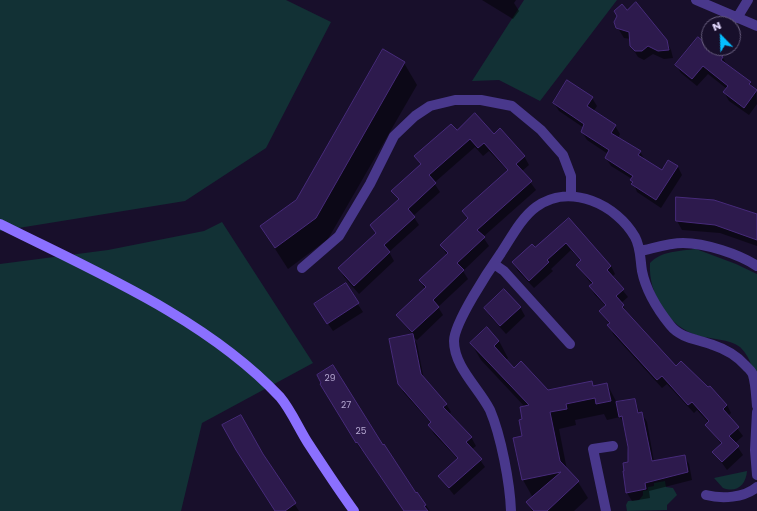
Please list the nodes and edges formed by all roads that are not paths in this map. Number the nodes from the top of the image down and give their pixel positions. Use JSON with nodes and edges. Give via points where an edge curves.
{"nodes":[{"id":1,"x":696,"y":0,"type":"edge"},
{"id":2,"x":748,"y":0,"type":"edge"},
{"id":3,"x":732,"y":16,"type":"edge"},
{"id":4,"x":738,"y":16,"type":"edge"},
{"id":5,"x":741,"y":20,"type":"edge"},
{"id":6,"x":757,"y":26,"type":"edge"},
{"id":7,"x":572,"y":195,"type":"junction"},
{"id":8,"x":0,"y":224,"type":"edge"},
{"id":9,"x":640,"y":251,"type":"junction"},
{"id":10,"x":494,"y":264,"type":"junction"},
{"id":11,"x":757,"y":266,"type":"edge"},
{"id":12,"x":302,"y":268,"type":"dead end"},
{"id":13,"x":570,"y":344,"type":"dead end"},
{"id":14,"x":757,"y":406,"type":"edge"},
{"id":15,"x":757,"y":412,"type":"edge"},
{"id":16,"x":612,"y":446,"type":"dead end"},
{"id":17,"x":757,"y":475,"type":"edge"},
{"id":18,"x":757,"y":487,"type":"edge"},
{"id":19,"x":706,"y":495,"type":"dead end"},
{"id":20,"x":354,"y":511,"type":"edge"},
{"id":21,"x":511,"y":511,"type":"edge"},
{"id":22,"x":606,"y":511,"type":"edge"}],
"edges":[{"from":1,"to":3,"type":"street"},
{"from":2,"to":4,"type":"street"},
{"from":5,"to":6,"type":"street"},
{"from":7,"to":9,"type":"street","via":[[589,199],[623,220],[636,238]]},
{"from":7,"to":10,"type":"street","via":[[536,206],[526,216]]},
{"from":7,"to":12,"type":"street","via":[[571,176],[563,155],[541,130],[512,106],[481,100],[455,100],[430,106],[394,136],[370,184],[339,236]]},
{"from":8,"to":20,"type":"street","via":[[96,272],[196,327],[264,381],[281,399]]},
{"from":9,"to":11,"type":"street","via":[[682,243],[702,244]]},
{"from":9,"to":14,"type":"street","via":[[642,272],[656,307],[672,328],[688,339],[713,345],[737,356],[753,374]]},
{"from":10,"to":13,"type":"street","via":[[504,271]]},
{"from":10,"to":21,"type":"street","via":[[460,322],[454,342],[457,356],[479,391],[496,427],[502,448]]},
{"from":15,"to":17,"type":"street"},
{"from":16,"to":22,"type":"street","via":[[593,449]]},
{"from":18,"to":19,"type":"street","via":[[744,494],[722,498]]}]}
